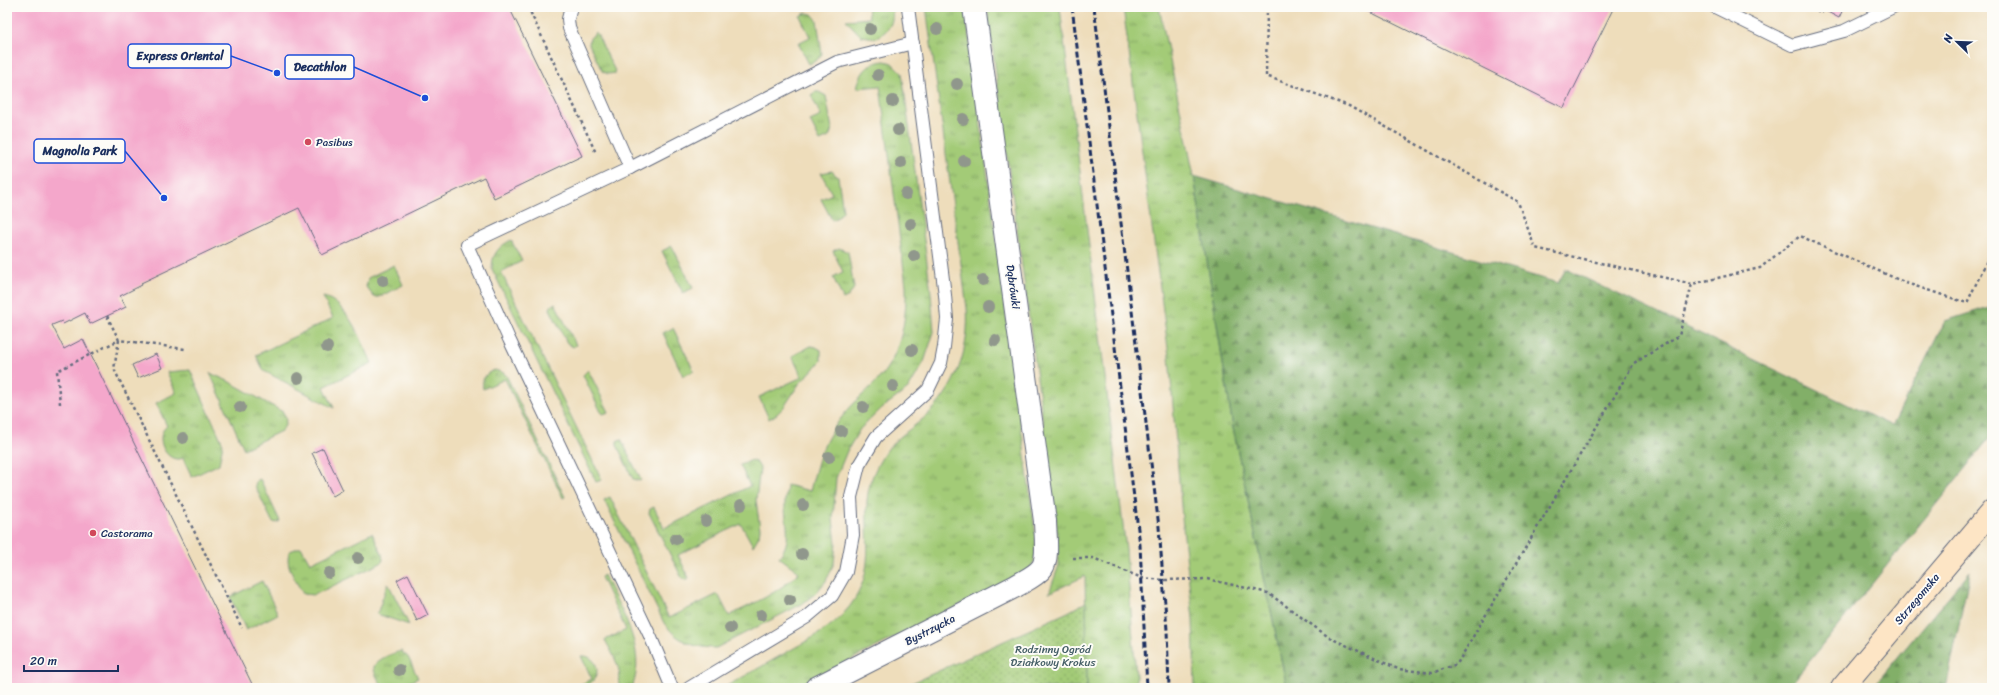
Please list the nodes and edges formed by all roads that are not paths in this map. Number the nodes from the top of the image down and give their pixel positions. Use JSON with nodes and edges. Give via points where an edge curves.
{"nodes":[{"id":1,"x":571,"y":7,"type":"edge"},
{"id":2,"x":908,"y":7,"type":"edge"},
{"id":3,"x":974,"y":7,"type":"edge"},
{"id":4,"x":1715,"y":7,"type":"edge"},
{"id":5,"x":1893,"y":7,"type":"edge"},
{"id":6,"x":913,"y":43,"type":"junction"},
{"id":7,"x":630,"y":168,"type":"junction"},
{"id":8,"x":1992,"y":511,"type":"edge"},
{"id":9,"x":1042,"y":567,"type":"joint"},
{"id":10,"x":672,"y":688,"type":"edge"},
{"id":11,"x":689,"y":688,"type":"edge"},
{"id":12,"x":816,"y":688,"type":"edge"},
{"id":13,"x":1842,"y":688,"type":"edge"}],
"edges":[{"from":1,"to":7,"type":"lane","via":[[569,28]]},
{"from":2,"to":6,"type":"lane"},
{"from":3,"to":9,"type":"street","name":"Dąbrówki","via":[[1045,521],[1046,550]]},
{"from":4,"to":5,"type":"lane","via":[[1792,45],[1844,31]]},
{"from":6,"to":7,"type":"lane","via":[[837,62]]},
{"from":6,"to":11,"type":"lane","via":[[945,295],[947,319],[941,363],[928,390],[876,437],[859,465],[851,498],[853,535],[846,572],[832,596],[806,617]]},
{"from":7,"to":10,"type":"lane","via":[[467,245],[645,624]]},
{"from":8,"to":13,"type":"main road","name":"Strzegomska"},
{"from":9,"to":12,"type":"street","name":"Bystrzycka","via":[[1016,586]]}]}
